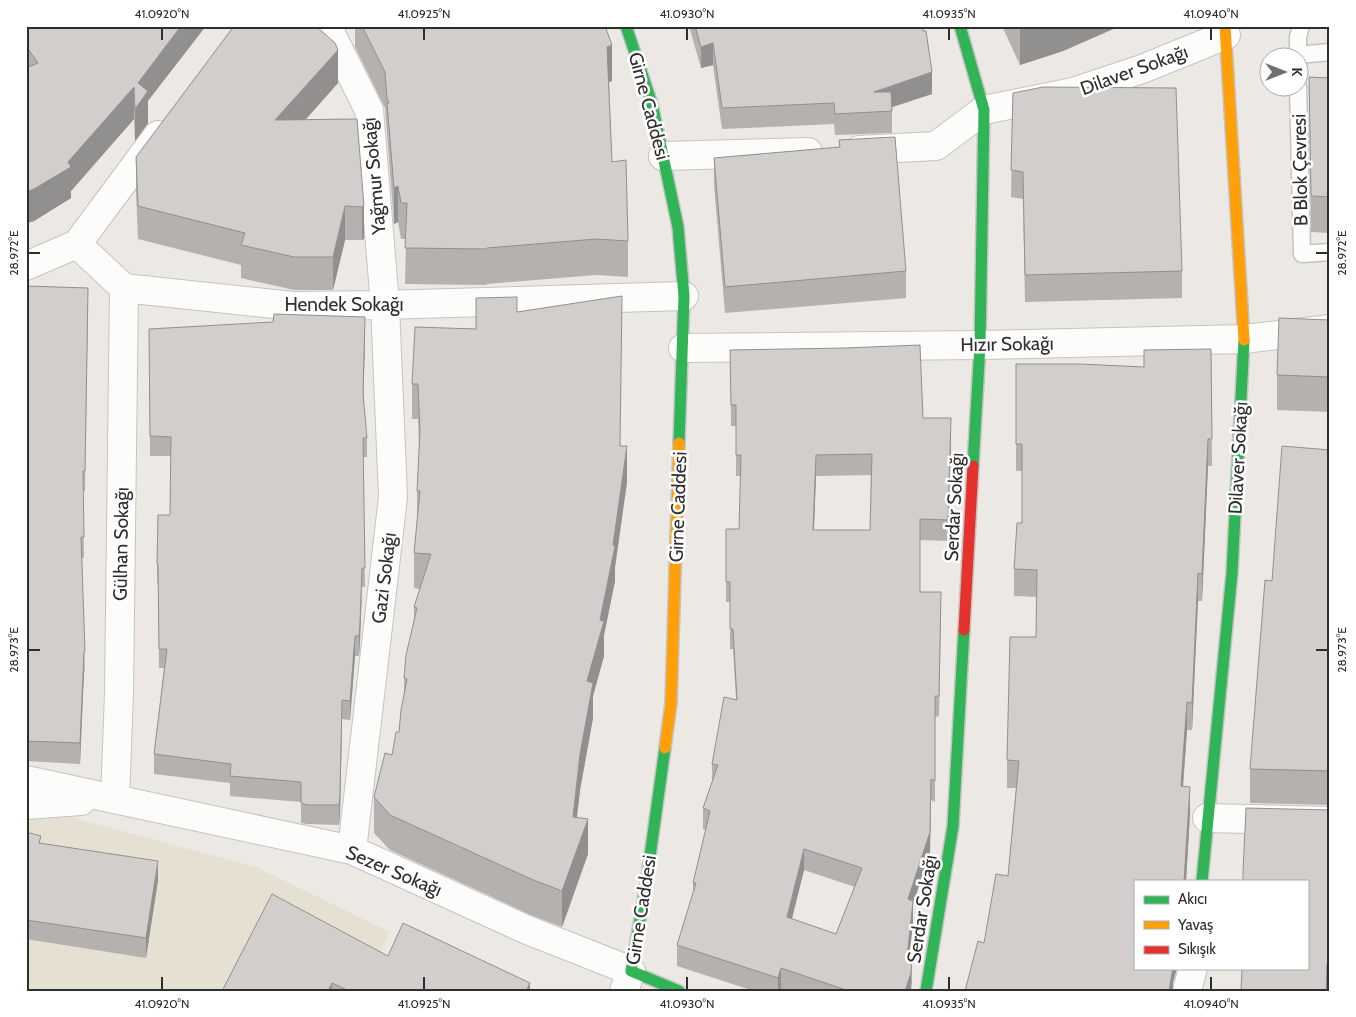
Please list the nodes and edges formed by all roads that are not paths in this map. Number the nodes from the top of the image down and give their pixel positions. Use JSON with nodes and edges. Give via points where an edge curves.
{"nodes":[{"id":1,"x":327,"y":26,"type":"edge"},
{"id":2,"x":626,"y":26,"type":"edge"},
{"id":3,"x":960,"y":26,"type":"edge"},
{"id":4,"x":1301,"y":26,"type":"edge"},
{"id":5,"x":1226,"y":31,"type":"edge"},
{"id":6,"x":1298,"y":48,"type":"edge"},
{"id":7,"x":1330,"y":52,"type":"edge"},
{"id":8,"x":1308,"y":55,"type":"edge"},
{"id":9,"x":1298,"y":98,"type":"edge"},
{"id":10,"x":984,"y":110,"type":"junction"},
{"id":11,"x":170,"y":120,"type":"edge"},
{"id":12,"x":664,"y":156,"type":"junction"},
{"id":13,"x":77,"y":244,"type":"junction"},
{"id":14,"x":1330,"y":252,"type":"edge"},
{"id":15,"x":26,"y":266,"type":"edge"},
{"id":16,"x":124,"y":288,"type":"junction"},
{"id":17,"x":684,"y":296,"type":"junction"},
{"id":18,"x":385,"y":305,"type":"junction"},
{"id":19,"x":1330,"y":329,"type":"edge"},
{"id":20,"x":1244,"y":339,"type":"junction"},
{"id":21,"x":1330,"y":341,"type":"edge"},
{"id":22,"x":980,"y":345,"type":"junction"},
{"id":23,"x":683,"y":348,"type":"junction"},
{"id":24,"x":26,"y":780,"type":"edge"},
{"id":25,"x":115,"y":799,"type":"junction"},
{"id":26,"x":26,"y":805,"type":"edge"},
{"id":27,"x":1207,"y":818,"type":"junction"},
{"id":28,"x":1330,"y":821,"type":"edge"},
{"id":29,"x":352,"y":850,"type":"junction"},
{"id":30,"x":1202,"y":880,"type":"edge"},
{"id":31,"x":1192,"y":970,"type":"edge"},
{"id":32,"x":628,"y":981,"type":"edge"},
{"id":33,"x":679,"y":991,"type":"edge"},
{"id":34,"x":926,"y":991,"type":"edge"},
{"id":35,"x":1186,"y":991,"type":"edge"}],
"edges":[{"from":1,"to":18,"type":"street","name":"Yağmur Sokağı","via":[[369,110]]},
{"from":2,"to":12,"type":"street","name":"Girne Caddesi","via":[[652,104]]},
{"from":3,"to":10,"type":"street","name":"Serdar Sokağı"},
{"from":4,"to":6,"type":"lane"},
{"from":5,"to":10,"type":"street","name":"Dilaver Sokağı","via":[[1142,69],[1073,92]]},
{"from":5,"to":20,"type":"street","name":"Dilaver Sokağı"},
{"from":7,"to":8,"type":"lane"},
{"from":9,"to":14,"type":"lane","name":"B Blok Çevresi","via":[[1302,254]]},
{"from":10,"to":12,"type":"street","name":"Dilaver Sokağı","via":[[936,146]]},
{"from":10,"to":22,"type":"street","name":"Serdar Sokağı"},
{"from":11,"to":13,"type":"street"},
{"from":12,"to":17,"type":"street","name":"Girne Caddesi","via":[[678,227]]},
{"from":13,"to":15,"type":"street"},
{"from":13,"to":16,"type":"street"},
{"from":16,"to":18,"type":"street","name":"Hendek Sokağı","via":[[293,306]]},
{"from":16,"to":25,"type":"street","name":"Gülhan Sokağı"},
{"from":17,"to":18,"type":"street","name":"Hendek Sokağı"},
{"from":17,"to":23,"type":"street","name":"Girne Caddesi"},
{"from":18,"to":29,"type":"street","name":"Gazi Sokağı","via":[[393,497]]},
{"from":19,"to":20,"type":"street","name":"Hızır Sokağı"},
{"from":20,"to":21,"type":"street"},
{"from":20,"to":22,"type":"street","name":"Hızır Sokağı"},
{"from":20,"to":27,"type":"street","name":"Dilaver Sokağı","via":[[1232,574]]},
{"from":22,"to":23,"type":"street","name":"Hızır Sokağı"},
{"from":22,"to":34,"type":"street","name":"Serdar Sokağı","via":[[953,826]]},
{"from":23,"to":32,"type":"street","name":"Girne Caddesi","via":[[671,703],[646,886]]},
{"from":24,"to":25,"type":"street","name":"Sezer Sokağı"},
{"from":25,"to":26,"type":"street"},
{"from":25,"to":29,"type":"street","name":"Sezer Sokağı"},
{"from":27,"to":28,"type":"street"},
{"from":27,"to":30,"type":"street","name":"Dilaver Sokağı"},
{"from":29,"to":32,"type":"street","name":"Sezer Sokağı"},
{"from":31,"to":35,"type":"street"},
{"from":32,"to":33,"type":"street"}]}
